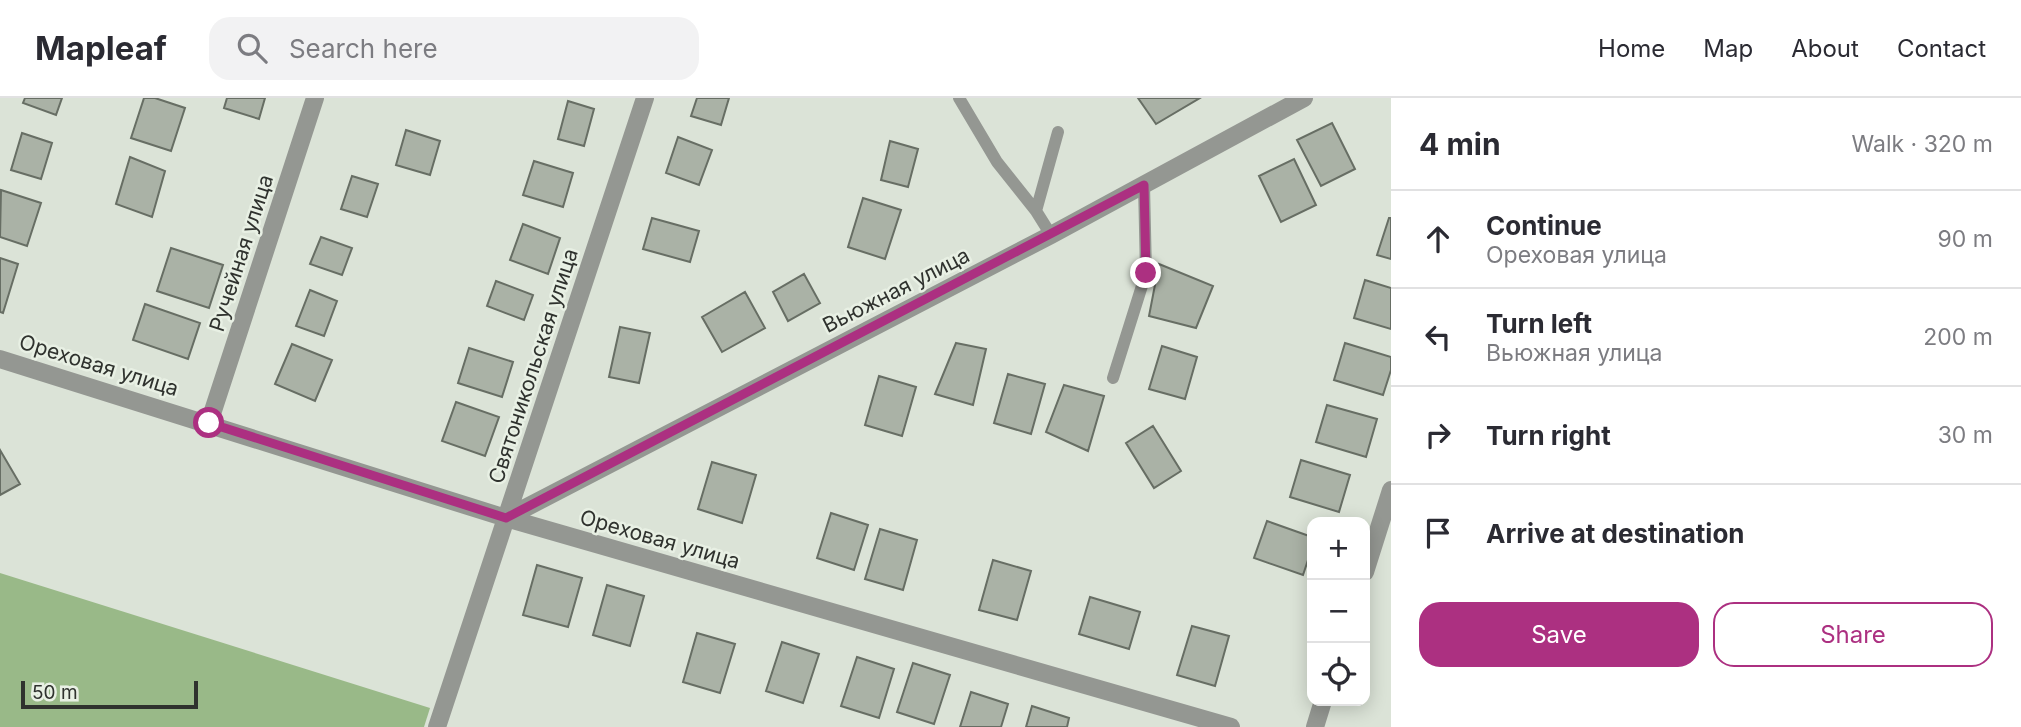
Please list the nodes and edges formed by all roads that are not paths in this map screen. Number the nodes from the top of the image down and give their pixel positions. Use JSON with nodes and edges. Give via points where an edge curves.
{"nodes":[{"id":1,"x":315,"y":98,"type":"edge"},
{"id":2,"x":645,"y":98,"type":"edge"},
{"id":3,"x":959,"y":98,"type":"edge"},
{"id":4,"x":1304,"y":98,"type":"edge"},
{"id":5,"x":1058,"y":132,"type":"dead end"},
{"id":6,"x":1144,"y":185,"type":"junction"},
{"id":7,"x":1036,"y":211,"type":"junction"},
{"id":8,"x":1051,"y":235,"type":"junction"},
{"id":9,"x":0,"y":359,"type":"edge"},
{"id":10,"x":1113,"y":378,"type":"dead end"},
{"id":11,"x":209,"y":423,"type":"junction"},
{"id":12,"x":1391,"y":490,"type":"edge"},
{"id":13,"x":506,"y":518,"type":"junction"},
{"id":14,"x":1370,"y":556,"type":"edge"},
{"id":15,"x":1321,"y":706,"type":"edge"},
{"id":16,"x":438,"y":727,"type":"edge"},
{"id":17,"x":1231,"y":727,"type":"edge"},
{"id":18,"x":1315,"y":727,"type":"edge"}],
"edges":[{"from":1,"to":11,"type":"street","name":"Ручейная улица"},
{"from":2,"to":13,"type":"street","name":"Святоникольская улица"},
{"from":3,"to":7,"type":"lane","via":[[996,162]]},
{"from":4,"to":6,"type":"street","name":"Вьюжная улица"},
{"from":5,"to":7,"type":"lane"},
{"from":6,"to":8,"type":"street","name":"Вьюжная улица"},
{"from":6,"to":10,"type":"lane","via":[[1146,273]]},
{"from":7,"to":8,"type":"lane"},
{"from":8,"to":13,"type":"street","name":"Вьюжная улица"},
{"from":9,"to":11,"type":"street","name":"Ореховая улица"},
{"from":11,"to":13,"type":"street","name":"Ореховая улица"},
{"from":12,"to":14,"type":"street"},
{"from":13,"to":16,"type":"street","name":"Святоникольская улица"},
{"from":13,"to":17,"type":"street","name":"Ореховая улица"},
{"from":15,"to":18,"type":"street"}]}
